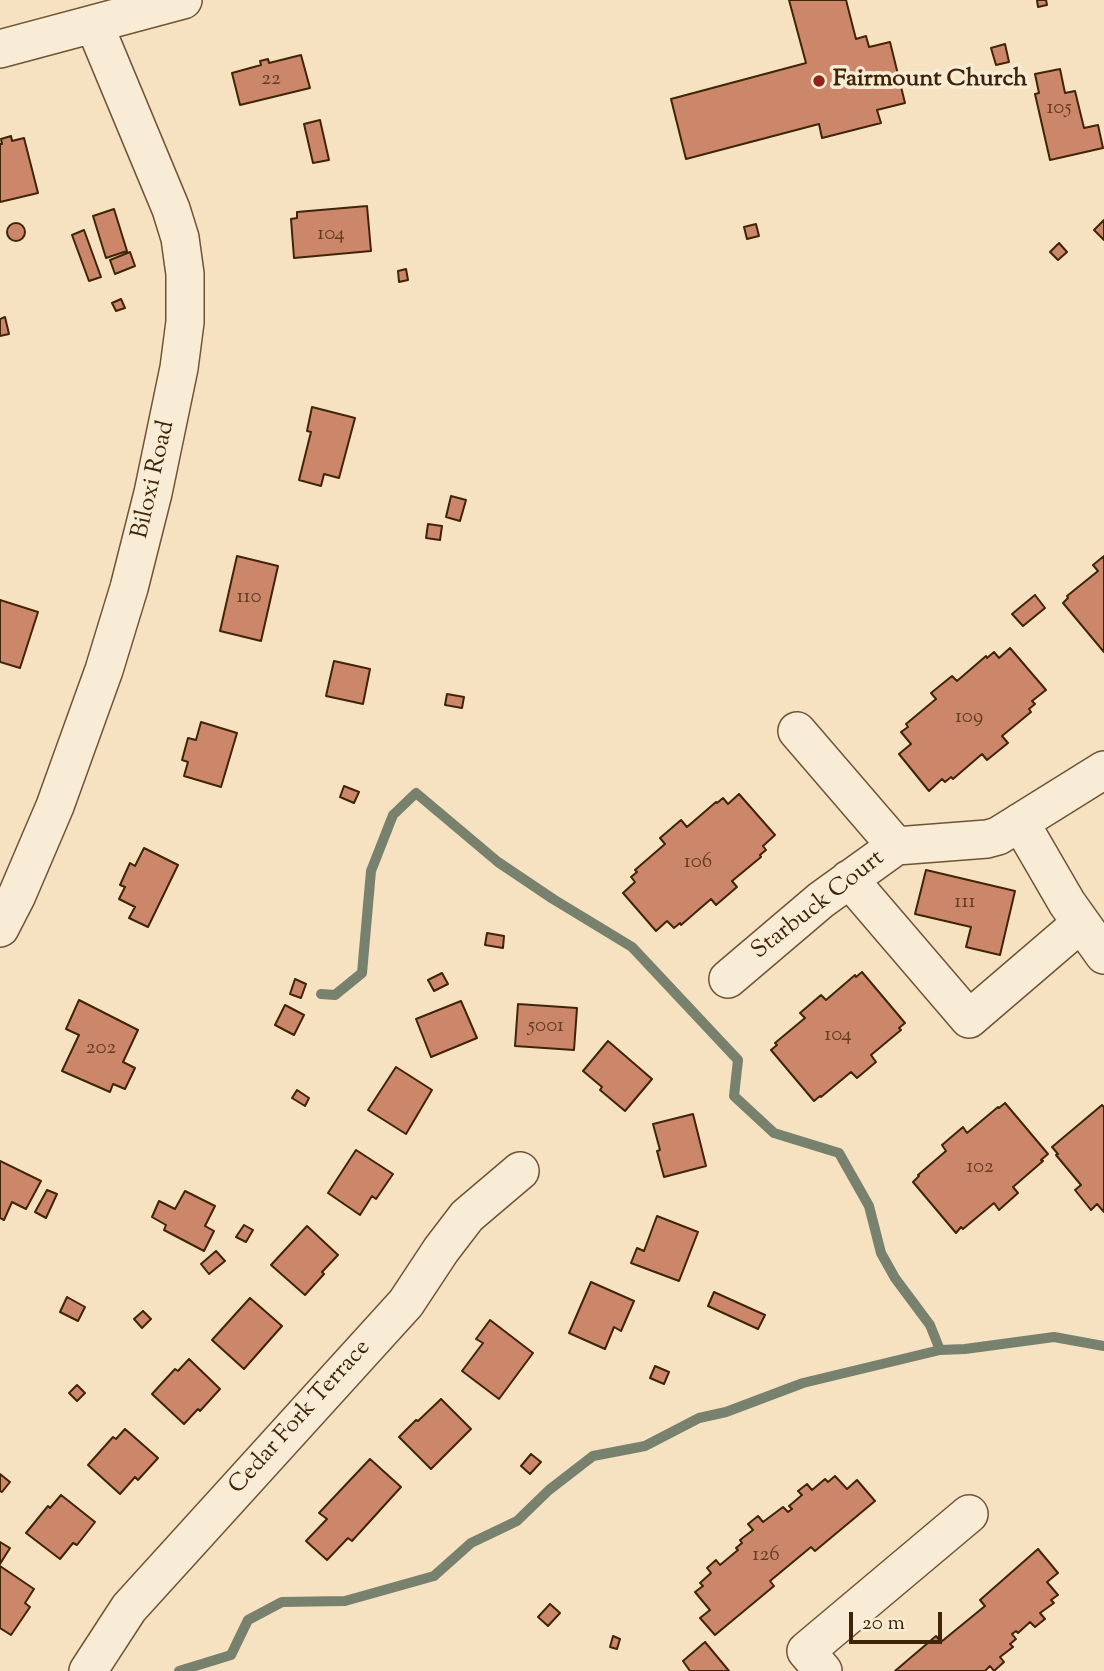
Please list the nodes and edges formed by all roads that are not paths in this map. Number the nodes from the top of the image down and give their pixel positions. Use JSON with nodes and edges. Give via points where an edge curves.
{"nodes":[{"id":1,"x":183,"y":0,"type":"edge"},
{"id":2,"x":94,"y":24,"type":"junction"},
{"id":3,"x":0,"y":49,"type":"edge"},
{"id":4,"x":797,"y":731,"type":"dead end"},
{"id":5,"x":1104,"y":770,"type":"edge"},
{"id":6,"x":1020,"y":822,"type":"junction"},
{"id":7,"x":896,"y":846,"type":"junction"},
{"id":8,"x":849,"y":878,"type":"junction"},
{"id":9,"x":1081,"y":923,"type":"junction"},
{"id":10,"x":0,"y":928,"type":"edge"},
{"id":11,"x":1104,"y":956,"type":"edge"},
{"id":12,"x":728,"y":979,"type":"dead end"},
{"id":13,"x":520,"y":1171,"type":"dead end"},
{"id":14,"x":969,"y":1514,"type":"dead end"},
{"id":15,"x":814,"y":1661,"type":"edge"},
{"id":16,"x":88,"y":1671,"type":"edge"}],
"edges":[{"from":1,"to":2,"type":"street"},
{"from":2,"to":3,"type":"street"},
{"from":2,"to":10,"type":"street","name":"Biloxi Road","via":[[171,209],[185,274],[185,322],[153,493],[104,670],[55,806]]},
{"from":4,"to":7,"type":"street"},
{"from":5,"to":6,"type":"street","name":"Starbuck Court"},
{"from":6,"to":7,"type":"street","name":"Starbuck Court","via":[[987,839]]},
{"from":6,"to":9,"type":"street"},
{"from":7,"to":8,"type":"street","name":"Starbuck Court"},
{"from":8,"to":9,"type":"street","via":[[969,1019]]},
{"from":8,"to":12,"type":"street","name":"Starbuck Court"},
{"from":9,"to":11,"type":"street"},
{"from":13,"to":16,"type":"street","name":"Cedar Fork Terrace","via":[[467,1216],[406,1303],[129,1608]]},
{"from":14,"to":15,"type":"street"}]}
